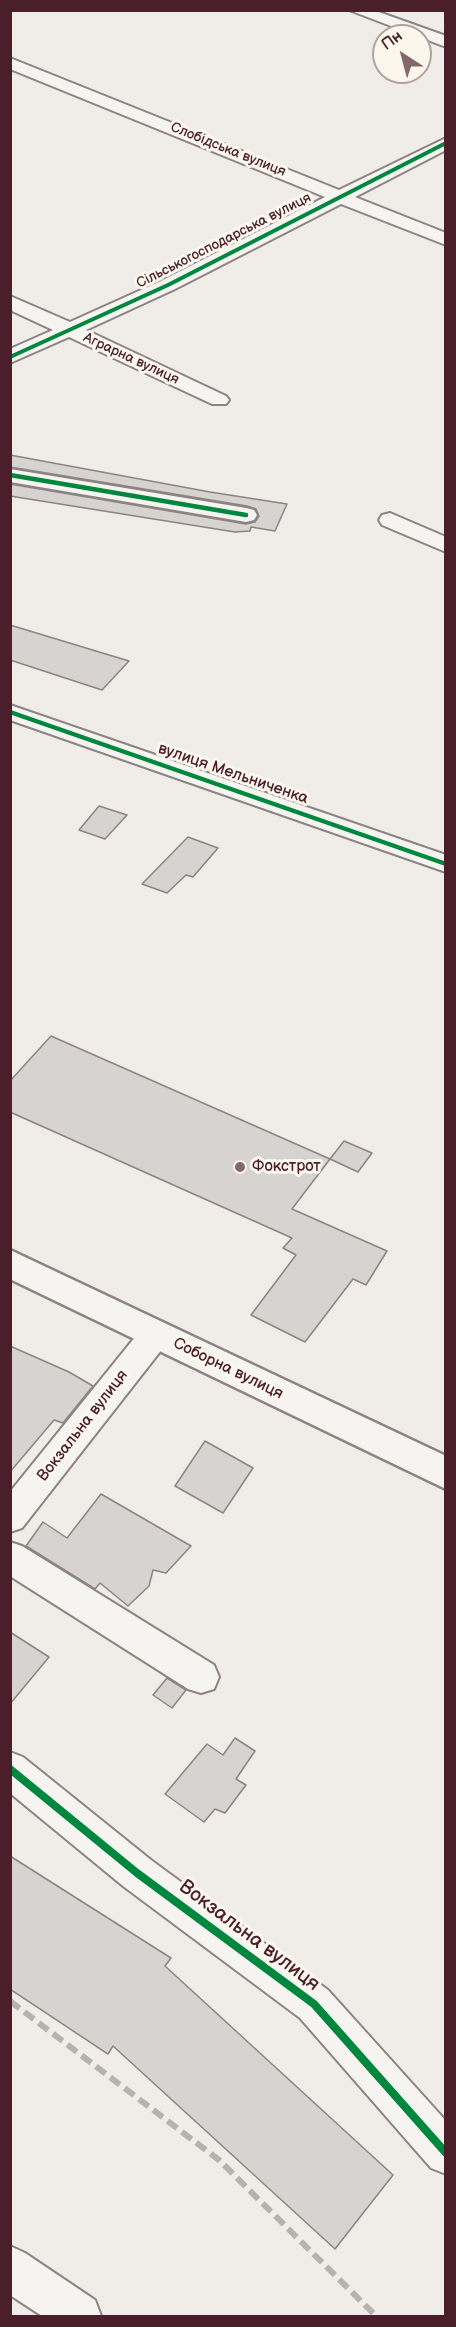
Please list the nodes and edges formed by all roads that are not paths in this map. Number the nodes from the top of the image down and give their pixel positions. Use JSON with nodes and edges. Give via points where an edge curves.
{"nodes":[{"id":1,"x":357,"y":10,"type":"edge"},
{"id":2,"x":446,"y":42,"type":"edge"},
{"id":3,"x":10,"y":63,"type":"edge"},
{"id":4,"x":446,"y":143,"type":"edge"},
{"id":5,"x":340,"y":195,"type":"junction"},
{"id":6,"x":446,"y":240,"type":"edge"},
{"id":7,"x":10,"y":302,"type":"edge"},
{"id":8,"x":67,"y":330,"type":"junction"},
{"id":9,"x":10,"y":357,"type":"edge"},
{"id":10,"x":219,"y":400,"type":"dead end"},
{"id":11,"x":10,"y":476,"type":"edge"},
{"id":12,"x":246,"y":515,"type":"dead end"},
{"id":13,"x":390,"y":520,"type":"dead end"},
{"id":14,"x":446,"y":545,"type":"edge"},
{"id":15,"x":10,"y":712,"type":"edge"},
{"id":16,"x":446,"y":864,"type":"edge"},
{"id":17,"x":10,"y":1263,"type":"edge"},
{"id":18,"x":155,"y":1335,"type":"junction"},
{"id":19,"x":446,"y":1474,"type":"edge"},
{"id":20,"x":10,"y":1518,"type":"edge"},
{"id":21,"x":10,"y":1557,"type":"edge"},
{"id":22,"x":201,"y":1677,"type":"dead end"},
{"id":23,"x":10,"y":1769,"type":"edge"},
{"id":24,"x":446,"y":2153,"type":"edge"},
{"id":25,"x":10,"y":2268,"type":"edge"},
{"id":26,"x":80,"y":2316,"type":"edge"}],
"edges":[{"from":1,"to":2,"type":"street"},
{"from":3,"to":5,"type":"street","name":"Слобідська вулиця"},
{"from":4,"to":5,"type":"street","name":"Сільськогосподарська вулиця"},
{"from":5,"to":6,"type":"street","name":"Слобідська вулиця"},
{"from":5,"to":8,"type":"street","name":"Сільськогосподарська вулиця","via":[[168,285]]},
{"from":7,"to":8,"type":"street","name":"Аграрна вулиця"},
{"from":8,"to":9,"type":"street","name":"Сільськогосподарська вулиця"},
{"from":8,"to":10,"type":"street","name":"Аграрна вулиця"},
{"from":11,"to":12,"type":"street"},
{"from":13,"to":14,"type":"street"},
{"from":15,"to":16,"type":"street","name":"вулиця Мельниченка"},
{"from":17,"to":18,"type":"main road","name":"Соборна вулиця"},
{"from":18,"to":19,"type":"main road","name":"Соборна вулиця"},
{"from":18,"to":20,"type":"street","name":"Вокзальна вулиця"},
{"from":21,"to":22,"type":"street"},
{"from":23,"to":24,"type":"street","name":"Вокзальна вулиця","via":[[137,1873],[314,2004]]},
{"from":25,"to":26,"type":"street"}]}
